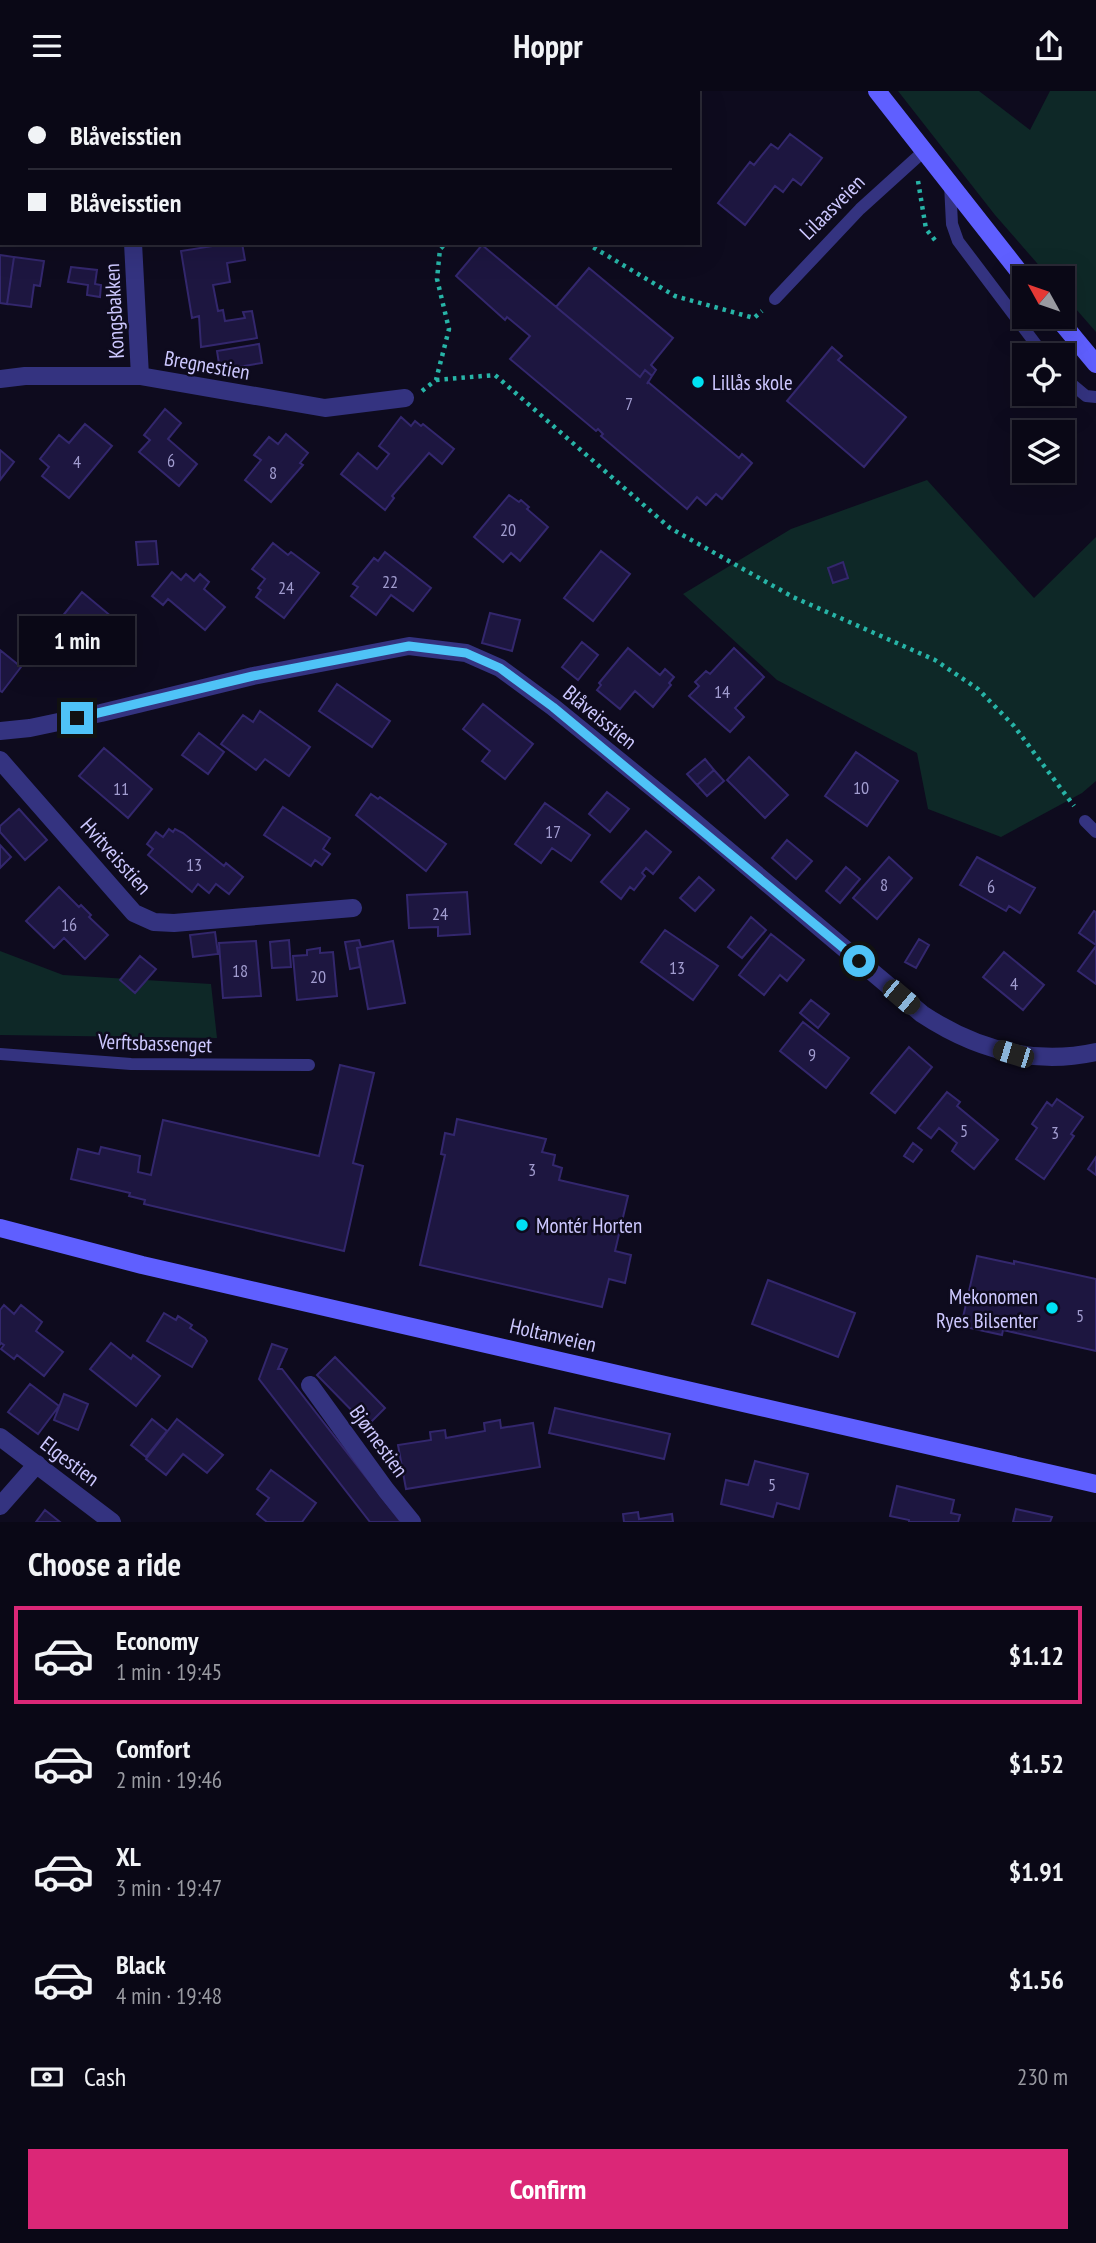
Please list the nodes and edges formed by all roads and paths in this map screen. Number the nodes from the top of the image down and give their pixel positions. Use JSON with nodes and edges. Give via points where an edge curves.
{"nodes":[{"id":1,"x":877,"y":91,"type":"edge"},
{"id":2,"x":924,"y":151,"type":"junction"},
{"id":3,"x":950,"y":183,"type":"junction"},
{"id":4,"x":133,"y":245,"type":"edge"},
{"id":5,"x":444,"y":245,"type":"edge"},
{"id":6,"x":589,"y":245,"type":"edge"},
{"id":7,"x":1015,"y":266,"type":"edge"},
{"id":8,"x":775,"y":299,"type":"joint"},
{"id":9,"x":1067,"y":329,"type":"edge"},
{"id":10,"x":1035,"y":343,"type":"edge"},
{"id":11,"x":1096,"y":364,"type":"edge"},
{"id":12,"x":140,"y":376,"type":"junction"},
{"id":13,"x":0,"y":379,"type":"edge"},
{"id":14,"x":436,"y":380,"type":"junction"},
{"id":15,"x":1075,"y":387,"type":"edge"},
{"id":16,"x":1096,"y":397,"type":"edge"},
{"id":17,"x":405,"y":398,"type":"joint"},
{"id":18,"x":0,"y":731,"type":"edge"},
{"id":19,"x":0,"y":760,"type":"edge"},
{"id":20,"x":1085,"y":821,"type":"joint"},
{"id":21,"x":1096,"y":832,"type":"edge"},
{"id":22,"x":353,"y":908,"type":"dead end"},
{"id":23,"x":1096,"y":1052,"type":"edge"},
{"id":24,"x":0,"y":1054,"type":"edge"},
{"id":25,"x":309,"y":1065,"type":"dead end"},
{"id":26,"x":0,"y":1228,"type":"edge"},
{"id":27,"x":310,"y":1385,"type":"dead end"},
{"id":28,"x":0,"y":1437,"type":"edge"},
{"id":29,"x":37,"y":1464,"type":"junction"},
{"id":30,"x":1096,"y":1484,"type":"edge"},
{"id":31,"x":0,"y":1506,"type":"edge"},
{"id":32,"x":112,"y":1522,"type":"edge"},
{"id":33,"x":412,"y":1522,"type":"edge"}],
"edges":[{"from":1,"to":2,"type":"main road"},
{"from":2,"to":3,"type":"main road"},
{"from":2,"to":8,"type":"lane","name":"Lilaasveien","via":[[860,209]]},
{"from":3,"to":7,"type":"main road"},
{"from":3,"to":10,"type":"lane","via":[[951,224],[958,241]]},
{"from":4,"to":12,"type":"street","name":"Kongsbakken"},
{"from":5,"to":14,"type":"path","via":[[437,279],[449,329]]},
{"from":6,"to":8,"type":"path","via":[[675,296],[754,318]]},
{"from":9,"to":11,"type":"main road"},
{"from":12,"to":13,"type":"street","name":"Bregnestien"},
{"from":12,"to":17,"type":"street","name":"Bregnestien","via":[[325,408]]},
{"from":14,"to":17,"type":"path"},
{"from":14,"to":20,"type":"path","via":[[495,375],[670,528],[793,597],[946,667],[978,689],[1014,726]]},
{"from":15,"to":16,"type":"lane"},
{"from":18,"to":23,"type":"street","name":"Blåveisstien","via":[[409,646],[466,653],[500,668],[553,707],[945,1029],[1013,1054],[1049,1058]]},
{"from":19,"to":22,"type":"street","name":"Hvitveisstien","via":[[134,913],[154,922]]},
{"from":20,"to":21,"type":"lane"},
{"from":24,"to":25,"type":"lane","name":"Verftsbassenget","via":[[131,1064]]},
{"from":26,"to":30,"type":"main road","name":"Holtanveien"},
{"from":27,"to":33,"type":"street","name":"Bjørnestien"},
{"from":28,"to":29,"type":"street","name":"Elgestien"},
{"from":29,"to":31,"type":"street"},
{"from":29,"to":32,"type":"street","name":"Elgestien"}]}
